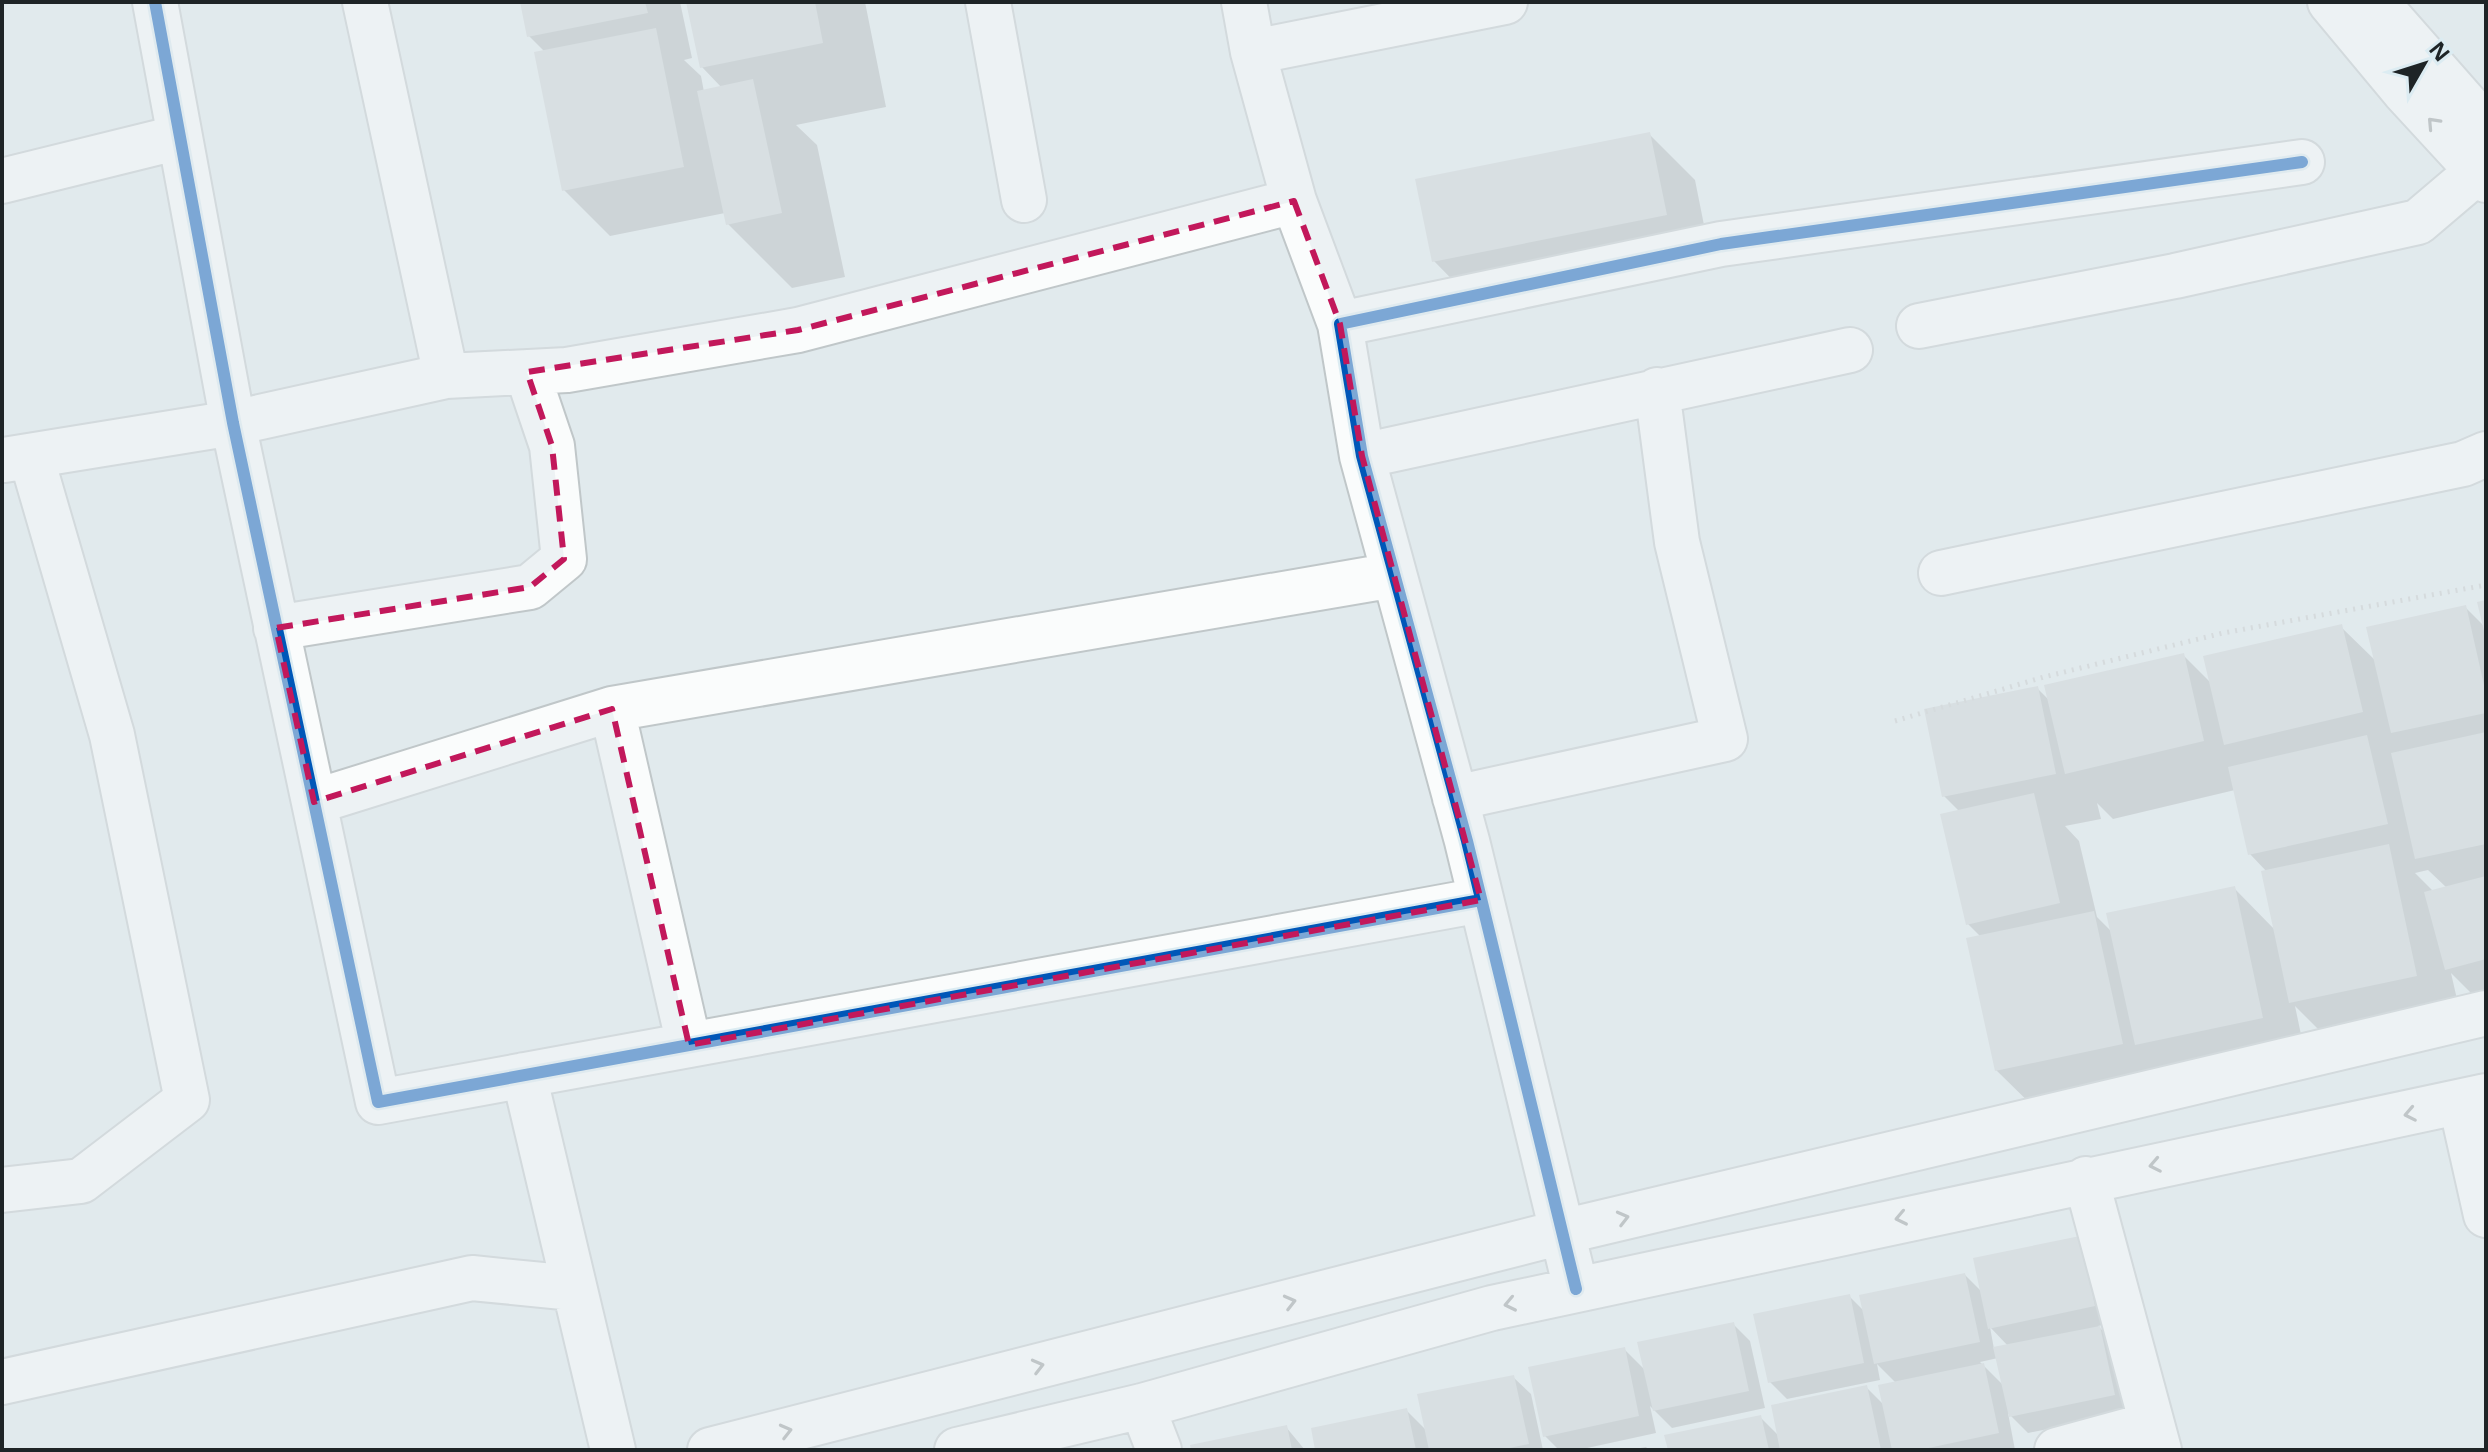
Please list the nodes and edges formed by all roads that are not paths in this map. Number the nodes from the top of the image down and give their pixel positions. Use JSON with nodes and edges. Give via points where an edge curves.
{"nodes":[{"id":1,"x":155,"y":2,"type":"edge"},
{"id":2,"x":365,"y":2,"type":"edge"},
{"id":3,"x":988,"y":2,"type":"edge"},
{"id":4,"x":1244,"y":2,"type":"edge"},
{"id":5,"x":1505,"y":2,"type":"edge"},
{"id":6,"x":2330,"y":2,"type":"edge"},
{"id":7,"x":2376,"y":2,"type":"edge"},
{"id":8,"x":1253,"y":52,"type":"junction"},
{"id":9,"x":2486,"y":127,"type":"edge"},
{"id":10,"x":180,"y":137,"type":"junction"},
{"id":11,"x":2302,"y":162,"type":"dead end"},
{"id":12,"x":2482,"y":176,"type":"edge"},
{"id":13,"x":2,"y":181,"type":"edge"},
{"id":14,"x":1024,"y":200,"type":"dead end"},
{"id":15,"x":1294,"y":201,"type":"junction"},
{"id":16,"x":1340,"y":324,"type":"junction"},
{"id":17,"x":1919,"y":326,"type":"dead end"},
{"id":18,"x":1850,"y":350,"type":"dead end"},
{"id":19,"x":527,"y":372,"type":"junction"},
{"id":20,"x":446,"y":376,"type":"junction"},
{"id":21,"x":1657,"y":390,"type":"junction"},
{"id":22,"x":233,"y":423,"type":"junction"},
{"id":23,"x":2486,"y":454,"type":"edge"},
{"id":24,"x":1362,"y":456,"type":"junction"},
{"id":25,"x":17,"y":458,"type":"edge"},
{"id":26,"x":1941,"y":573,"type":"dead end"},
{"id":27,"x":1394,"y":575,"type":"junction"},
{"id":28,"x":276,"y":628,"type":"junction"},
{"id":29,"x":612,"y":709,"type":"junction"},
{"id":30,"x":1455,"y":798,"type":"junction"},
{"id":31,"x":314,"y":802,"type":"junction"},
{"id":32,"x":1481,"y":900,"type":"junction"},
{"id":33,"x":2486,"y":1013,"type":"edge"},
{"id":34,"x":689,"y":1045,"type":"junction"},
{"id":35,"x":524,"y":1075,"type":"junction"},
{"id":36,"x":2473,"y":1100,"type":"edge"},
{"id":37,"x":2086,"y":1179,"type":"junction"},
{"id":38,"x":2,"y":1190,"type":"edge"},
{"id":39,"x":2486,"y":1215,"type":"edge"},
{"id":40,"x":1562,"y":1232,"type":"junction"},
{"id":41,"x":573,"y":1288,"type":"junction"},
{"id":42,"x":1576,"y":1289,"type":"junction"},
{"id":43,"x":2,"y":1382,"type":"edge"},
{"id":44,"x":1142,"y":1406,"type":"junction"},
{"id":45,"x":836,"y":1434,"type":"edge"},
{"id":46,"x":2156,"y":1437,"type":"edge"},
{"id":47,"x":613,"y":1450,"type":"edge"},
{"id":48,"x":710,"y":1450,"type":"edge"},
{"id":49,"x":957,"y":1450,"type":"edge"},
{"id":50,"x":1159,"y":1450,"type":"edge"},
{"id":51,"x":2057,"y":1450,"type":"edge"}],
"edges":[{"from":1,"to":10,"type":"street"},
{"from":2,"to":20,"type":"street"},
{"from":3,"to":14,"type":"street"},
{"from":4,"to":8,"type":"street"},
{"from":5,"to":8,"type":"street"},
{"from":12,"to":6,"type":"street","one_way":true},
{"from":7,"to":9,"type":"street"},
{"from":8,"to":15,"type":"street"},
{"from":10,"to":13,"type":"street"},
{"from":10,"to":22,"type":"street"},
{"from":11,"to":16,"type":"street","via":[[1721,244]]},
{"from":12,"to":17,"type":"street","via":[[2418,222]]},
{"from":15,"to":16,"type":"street"},
{"from":15,"to":19,"type":"street","via":[[798,330],[567,370]]},
{"from":16,"to":24,"type":"street"},
{"from":18,"to":21,"type":"street"},
{"from":19,"to":20,"type":"street"},
{"from":19,"to":28,"type":"street","via":[[552,446],[564,559],[530,587]]},
{"from":20,"to":22,"type":"street"},
{"from":21,"to":24,"type":"street"},
{"from":21,"to":30,"type":"street","via":[[1677,542],[1725,739]]},
{"from":22,"to":25,"type":"street"},
{"from":22,"to":28,"type":"street"},
{"from":23,"to":26,"type":"street","via":[[2463,464]]},
{"from":24,"to":27,"type":"street"},
{"from":25,"to":38,"type":"street","via":[[112,735],[187,1100],[81,1181]]},
{"from":27,"to":29,"type":"street"},
{"from":27,"to":30,"type":"street"},
{"from":28,"to":31,"type":"street"},
{"from":29,"to":31,"type":"street"},
{"from":29,"to":34,"type":"street"},
{"from":30,"to":32,"type":"street"},
{"from":31,"to":35,"type":"street","via":[[378,1102]]},
{"from":32,"to":34,"type":"street"},
{"from":32,"to":40,"type":"street"},
{"from":40,"to":33,"type":"street","one_way":true},
{"from":34,"to":35,"type":"street"},
{"from":35,"to":41,"type":"street"},
{"from":36,"to":37,"type":"street","one_way":true},
{"from":36,"to":39,"type":"street"},
{"from":37,"to":42,"type":"street","one_way":true},
{"from":37,"to":46,"type":"street"},
{"from":40,"to":42,"type":"street"},
{"from":45,"to":40,"type":"street","one_way":true},
{"from":41,"to":43,"type":"street","via":[[472,1278]]},
{"from":41,"to":47,"type":"street"},
{"from":42,"to":44,"type":"street","one_way":true},
{"from":44,"to":49,"type":"street"},
{"from":44,"to":50,"type":"street"},
{"from":48,"to":45,"type":"street","one_way":true},
{"from":46,"to":51,"type":"street"}]}
